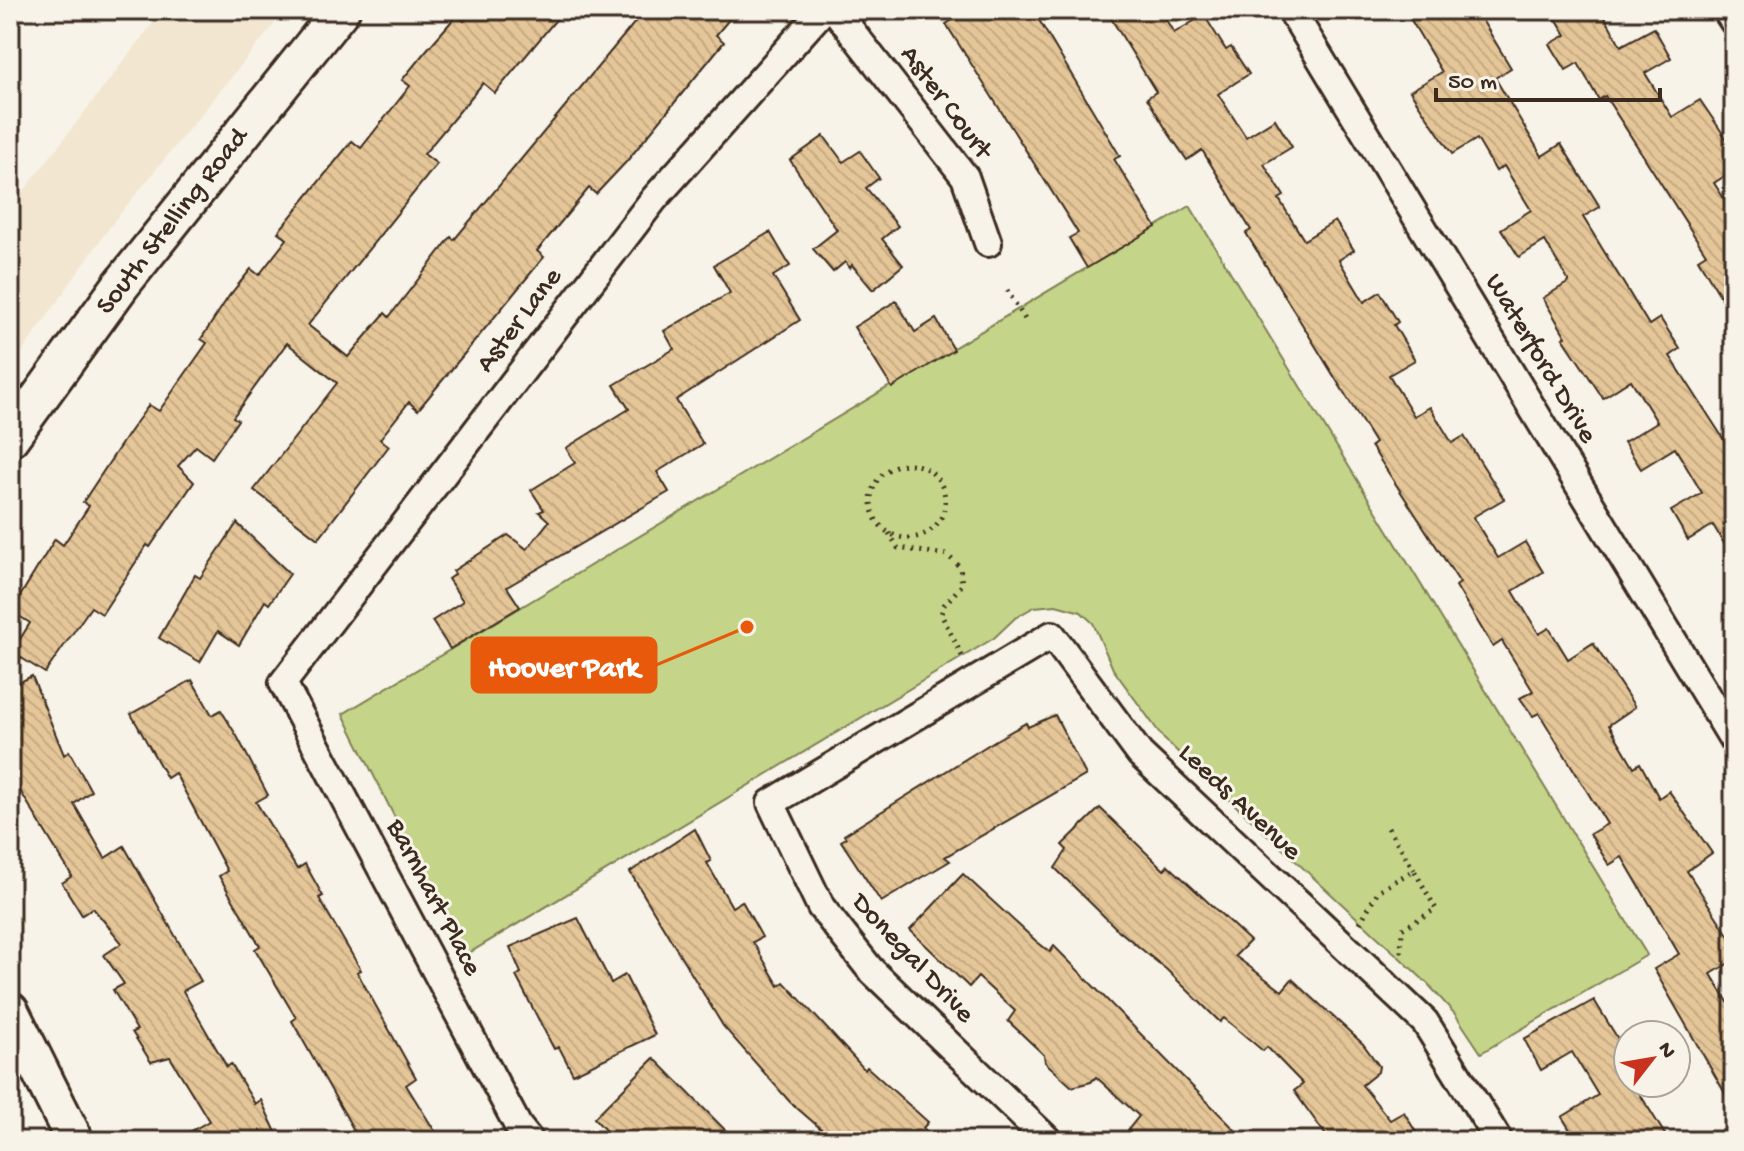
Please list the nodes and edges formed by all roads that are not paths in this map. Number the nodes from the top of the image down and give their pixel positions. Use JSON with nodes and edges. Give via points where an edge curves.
{"nodes":[{"id":1,"x":341,"y":10,"type":"edge"},
{"id":2,"x":823,"y":10,"type":"edge"},
{"id":3,"x":835,"y":10,"type":"edge"},
{"id":4,"x":1291,"y":10,"type":"edge"},
{"id":5,"x":1726,"y":10,"type":"edge"},
{"id":6,"x":1734,"y":22,"type":"edge"},
{"id":7,"x":988,"y":243,"type":"dead end"},
{"id":8,"x":10,"y":438,"type":"edge"},
{"id":9,"x":283,"y":683,"type":"joint"},
{"id":10,"x":903,"y":722,"type":"joint"},
{"id":11,"x":1734,"y":741,"type":"edge"},
{"id":12,"x":10,"y":1011,"type":"edge"},
{"id":13,"x":75,"y":1141,"type":"edge"},
{"id":14,"x":530,"y":1141,"type":"edge"},
{"id":15,"x":1049,"y":1141,"type":"edge"},
{"id":16,"x":1499,"y":1141,"type":"edge"}],
"edges":[{"from":1,"to":8,"type":"main road","name":"South Stelling Road","via":[[121,285]]},
{"from":2,"to":9,"type":"street","name":"Aster Lane","via":[[654,199]]},
{"from":3,"to":7,"type":"street","name":"Aster Court","via":[[965,177]]},
{"from":4,"to":11,"type":"street","name":"Waterford Drive"},
{"from":5,"to":6,"type":"street"},
{"from":9,"to":14,"type":"street","name":"Barnhart Place"},
{"from":10,"to":15,"type":"street","name":"Donegal Drive","via":[[771,803],[821,907],[870,969]]},
{"from":10,"to":16,"type":"street","name":"Leeds Avenue","via":[[1052,635],[1140,754],[1425,1022]]},
{"from":12,"to":13,"type":"main road"}]}
